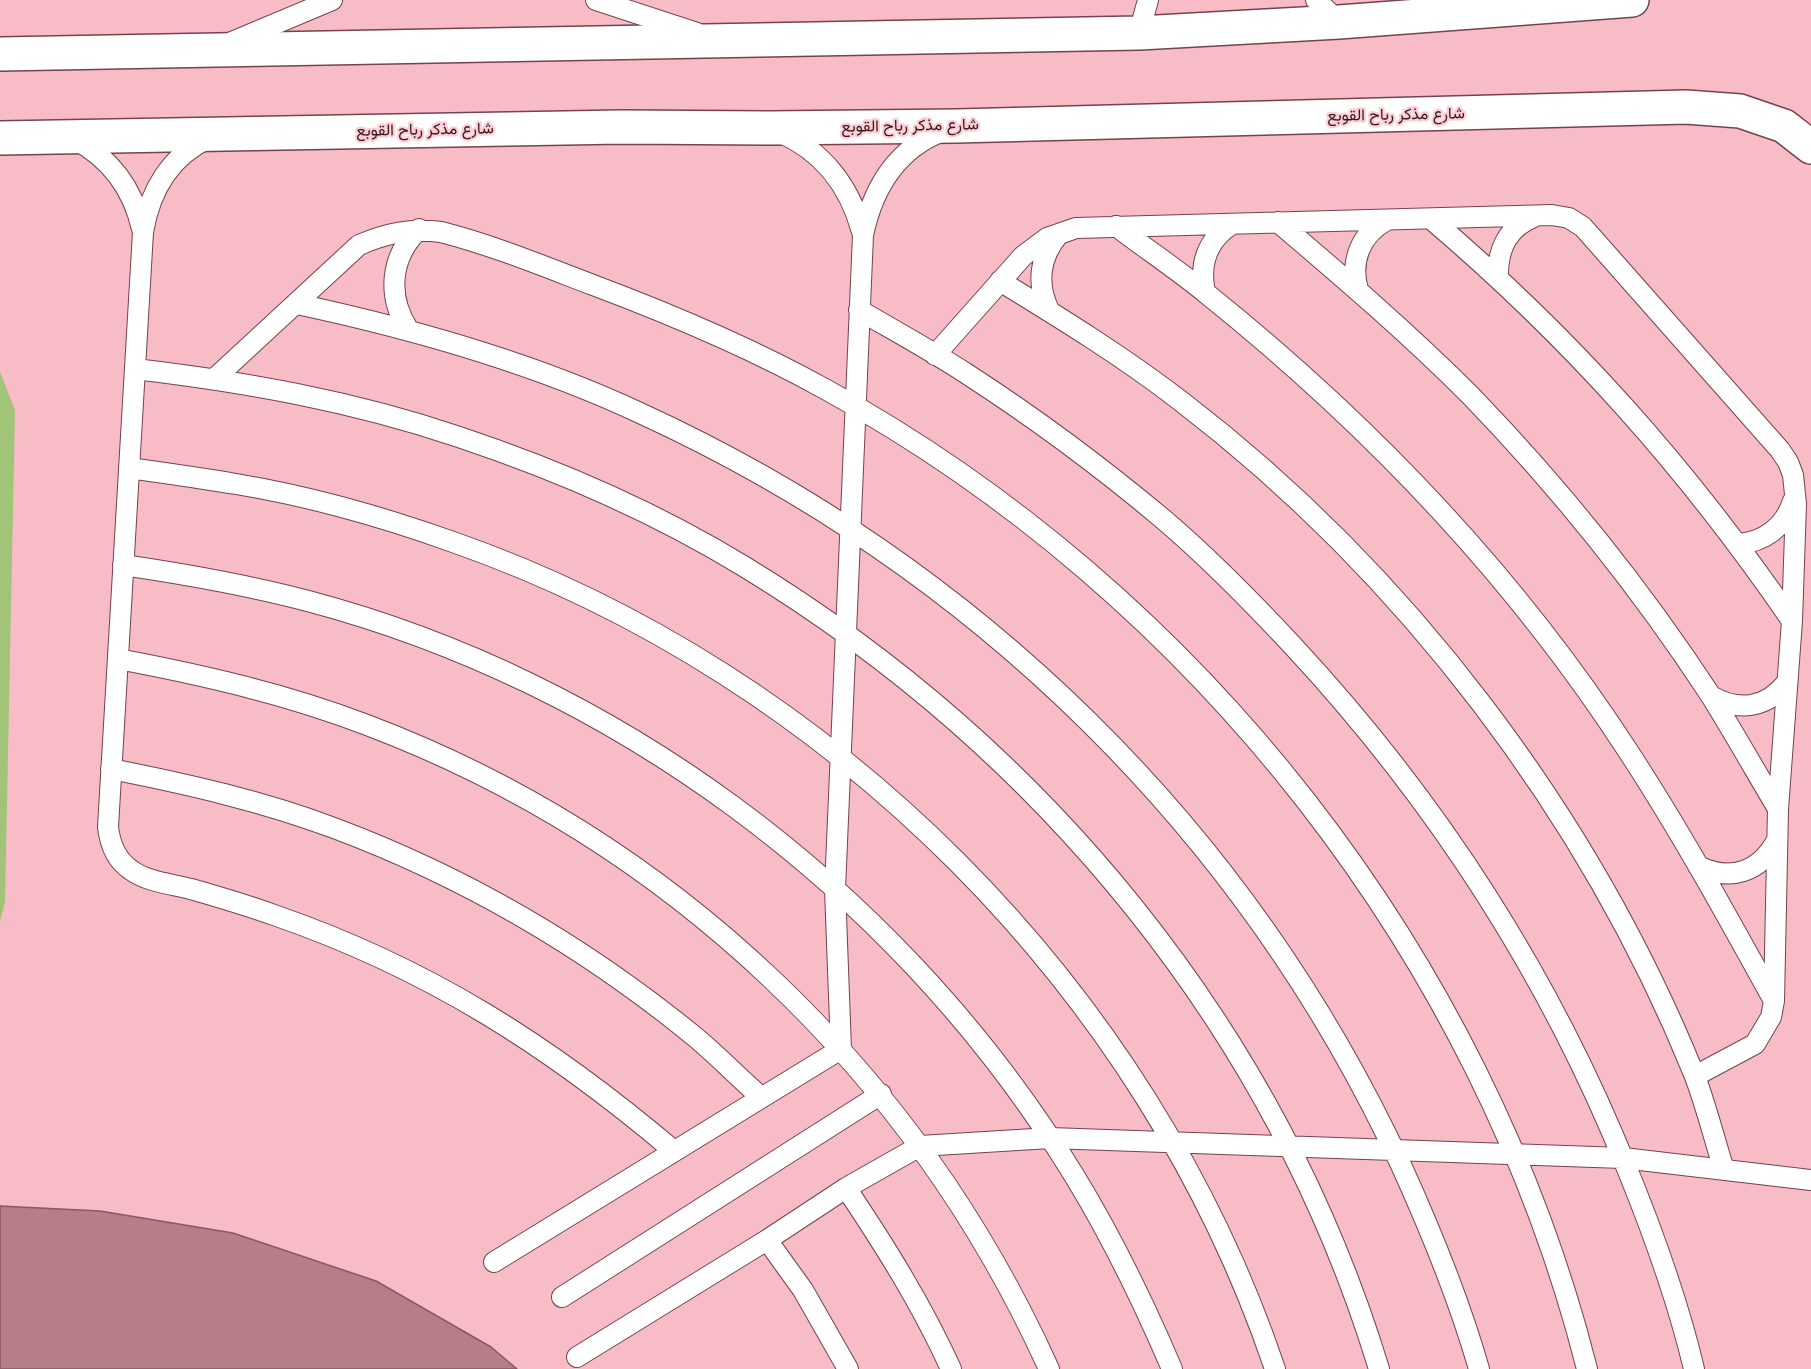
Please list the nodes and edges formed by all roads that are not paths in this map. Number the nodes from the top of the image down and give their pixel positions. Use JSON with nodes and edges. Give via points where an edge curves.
{"nodes":[{"id":1,"x":332,"y":0,"type":"edge"},
{"id":2,"x":596,"y":0,"type":"edge"},
{"id":3,"x":1148,"y":0,"type":"edge"},
{"id":4,"x":1632,"y":0,"type":"edge"},
{"id":5,"x":1327,"y":11,"type":"edge"},
{"id":6,"x":1138,"y":33,"type":"junction"},
{"id":7,"x":716,"y":40,"type":"junction"},
{"id":8,"x":213,"y":51,"type":"junction"},
{"id":9,"x":0,"y":54,"type":"edge"},
{"id":10,"x":957,"y":126,"type":"junction"},
{"id":11,"x":770,"y":128,"type":"junction"},
{"id":12,"x":220,"y":134,"type":"junction"},
{"id":13,"x":70,"y":137,"type":"junction"},
{"id":14,"x":0,"y":138,"type":"edge"},
{"id":15,"x":1811,"y":147,"type":"edge"},
{"id":16,"x":1537,"y":216,"type":"junction"},
{"id":17,"x":1431,"y":219,"type":"junction"},
{"id":18,"x":1387,"y":220,"type":"junction"},
{"id":19,"x":1278,"y":222,"type":"junction"},
{"id":20,"x":1232,"y":224,"type":"junction"},
{"id":21,"x":1116,"y":226,"type":"junction"},
{"id":22,"x":419,"y":229,"type":"junction"},
{"id":23,"x":143,"y":232,"type":"junction"},
{"id":24,"x":1061,"y":232,"type":"junction"},
{"id":25,"x":863,"y":235,"type":"junction"},
{"id":26,"x":1498,"y":278,"type":"junction"},
{"id":27,"x":1000,"y":281,"type":"junction"},
{"id":28,"x":1358,"y":290,"type":"junction"},
{"id":29,"x":1206,"y":292,"type":"junction"},
{"id":30,"x":297,"y":304,"type":"junction"},
{"id":31,"x":859,"y":310,"type":"junction"},
{"id":32,"x":1050,"y":312,"type":"junction"},
{"id":33,"x":408,"y":329,"type":"junction"},
{"id":34,"x":935,"y":355,"type":"junction"},
{"id":35,"x":135,"y":369,"type":"junction"},
{"id":36,"x":214,"y":379,"type":"junction"},
{"id":37,"x":855,"y":407,"type":"junction"},
{"id":38,"x":129,"y":468,"type":"junction"},
{"id":39,"x":1796,"y":490,"type":"junction"},
{"id":40,"x":850,"y":528,"type":"junction"},
{"id":41,"x":1738,"y":544,"type":"junction"},
{"id":42,"x":123,"y":565,"type":"junction"},
{"id":43,"x":1792,"y":621,"type":"junction"},
{"id":44,"x":846,"y":634,"type":"junction"},
{"id":45,"x":118,"y":659,"type":"junction"},
{"id":46,"x":1787,"y":682,"type":"junction"},
{"id":47,"x":1711,"y":696,"type":"junction"},
{"id":48,"x":841,"y":758,"type":"junction"},
{"id":49,"x":111,"y":769,"type":"junction"},
{"id":50,"x":1778,"y":809,"type":"junction"},
{"id":51,"x":1777,"y":840,"type":"junction"},
{"id":52,"x":1698,"y":866,"type":"junction"},
{"id":53,"x":835,"y":889,"type":"junction"},
{"id":54,"x":1774,"y":1001,"type":"junction"},
{"id":55,"x":841,"y":1048,"type":"junction"},
{"id":56,"x":1695,"y":1076,"type":"junction"},
{"id":57,"x":881,"y":1094,"type":"junction"},
{"id":58,"x":760,"y":1097,"type":"junction"},
{"id":59,"x":1050,"y":1138,"type":"junction"},
{"id":60,"x":1172,"y":1141,"type":"junction"},
{"id":61,"x":1287,"y":1145,"type":"junction"},
{"id":62,"x":921,"y":1146,"type":"junction"},
{"id":63,"x":1394,"y":1149,"type":"junction"},
{"id":64,"x":674,"y":1151,"type":"junction"},
{"id":65,"x":1514,"y":1154,"type":"junction"},
{"id":66,"x":1623,"y":1158,"type":"junction"},
{"id":67,"x":1724,"y":1170,"type":"junction"},
{"id":68,"x":1810,"y":1180,"type":"edge"},
{"id":69,"x":846,"y":1188,"type":"junction"},
{"id":70,"x":767,"y":1240,"type":"junction"},
{"id":71,"x":495,"y":1262,"type":"dead end"},
{"id":72,"x":562,"y":1297,"type":"dead end"},
{"id":73,"x":577,"y":1357,"type":"dead end"},
{"id":74,"x":848,"y":1369,"type":"edge"},
{"id":75,"x":951,"y":1369,"type":"edge"},
{"id":76,"x":1049,"y":1369,"type":"edge"},
{"id":77,"x":1172,"y":1369,"type":"edge"},
{"id":78,"x":1275,"y":1369,"type":"edge"},
{"id":79,"x":1379,"y":1369,"type":"edge"},
{"id":80,"x":1479,"y":1369,"type":"edge"},
{"id":81,"x":1587,"y":1369,"type":"edge"},
{"id":82,"x":1694,"y":1369,"type":"edge"}],
"edges":[{"from":1,"to":8,"type":"lane"},
{"from":2,"to":7,"type":"lane"},
{"from":3,"to":6,"type":"lane"},
{"from":4,"to":5,"type":"street"},
{"from":5,"to":6,"type":"street"},
{"from":6,"to":7,"type":"street"},
{"from":7,"to":8,"type":"street"},
{"from":8,"to":9,"type":"street"},
{"from":10,"to":11,"type":"street","name":"شارع مذكر رباح القوبع"},
{"from":10,"to":15,"type":"street","name":"شارع مذكر رباح القوبع","via":[[1686,107],[1740,111],[1784,126]]},
{"from":10,"to":25,"type":"lane","via":[[933,135],[893,166],[868,210]]},
{"from":11,"to":12,"type":"street","name":"شارع مذكر رباح القوبع"},
{"from":11,"to":25,"type":"lane","via":[[807,147],[837,177],[857,214]]},
{"from":12,"to":13,"type":"street","name":"شارع مذكر رباح القوبع"},
{"from":12,"to":23,"type":"lane","via":[[200,142],[167,171],[151,200]]},
{"from":13,"to":14,"type":"street","name":"شارع مذكر رباح القوبع"},
{"from":13,"to":23,"type":"lane","via":[[100,156],[124,182]]},
{"from":16,"to":17,"type":"lane"},
{"from":16,"to":26,"type":"lane","via":[[1521,223],[1508,236],[1498,260]]},
{"from":16,"to":39,"type":"lane","via":[[1560,215],[1583,227],[1780,450]]},
{"from":17,"to":18,"type":"lane"},
{"from":17,"to":26,"type":"lane"},
{"from":18,"to":19,"type":"lane"},
{"from":18,"to":28,"type":"lane","via":[[1372,230],[1361,245],[1355,263]]},
{"from":19,"to":20,"type":"lane"},
{"from":19,"to":28,"type":"lane"},
{"from":20,"to":21,"type":"lane"},
{"from":20,"to":29,"type":"lane","via":[[1217,236],[1206,253],[1202,273]]},
{"from":21,"to":24,"type":"lane"},
{"from":21,"to":29,"type":"lane"},
{"from":22,"to":30,"type":"lane","via":[[378,236],[359,245]]},
{"from":22,"to":33,"type":"lane","via":[[401,253],[394,272],[395,302]]},
{"from":22,"to":37,"type":"lane","via":[[461,237],[655,308],[742,346]]},
{"from":23,"to":35,"type":"lane"},
{"from":24,"to":27,"type":"lane","via":[[1034,246]]},
{"from":24,"to":32,"type":"lane","via":[[1048,249],[1041,270],[1042,292]]},
{"from":25,"to":31,"type":"lane"},
{"from":26,"to":41,"type":"lane","via":[[1571,348],[1646,429]]},
{"from":27,"to":32,"type":"lane"},
{"from":27,"to":34,"type":"lane"},
{"from":28,"to":47,"type":"lane","via":[[1471,397],[1557,491],[1637,592]]},
{"from":29,"to":52,"type":"lane","via":[[1340,409],[1464,538],[1576,676]]},
{"from":30,"to":33,"type":"lane"},
{"from":30,"to":36,"type":"lane"},
{"from":31,"to":34,"type":"lane"},
{"from":31,"to":37,"type":"lane"},
{"from":32,"to":56,"type":"lane","via":[[1182,402],[1263,469],[1340,541],[1412,618],[1540,785],[1596,875]]},
{"from":33,"to":40,"type":"lane","via":[[563,380],[638,412],[712,447]]},
{"from":34,"to":66,"type":"lane","via":[[1068,444],[1165,521],[1255,606],[1340,696],[1417,792],[1487,894],[1550,1001]]},
{"from":35,"to":36,"type":"lane"},
{"from":35,"to":38,"type":"lane"},
{"from":36,"to":44,"type":"lane","via":[[303,394],[380,413],[530,462],[673,527],[742,565]]},
{"from":37,"to":40,"type":"lane"},
{"from":37,"to":65,"type":"lane","via":[[988,493],[1064,552],[1204,681],[1268,752],[1327,827],[1432,987]]},
{"from":38,"to":42,"type":"lane"},
{"from":38,"to":48,"type":"lane","via":[[239,484],[348,509],[454,542],[557,584],[657,634],[742,686]]},
{"from":39,"to":41,"type":"lane","via":[[1789,513],[1774,531],[1761,539]]},
{"from":39,"to":43,"type":"lane"},
{"from":40,"to":44,"type":"lane"},
{"from":40,"to":63,"type":"lane","via":[[984,626],[1046,680],[1160,795],[1220,867],[1300,981]]},
{"from":41,"to":43,"type":"lane"},
{"from":42,"to":45,"type":"lane"},
{"from":42,"to":53,"type":"lane","via":[[207,578],[310,601],[490,666],[585,712],[658,755],[762,827]]},
{"from":43,"to":46,"type":"lane"},
{"from":44,"to":48,"type":"lane"},
{"from":44,"to":61,"type":"lane","via":[[993,754],[1102,868],[1197,993],[1240,1059]]},
{"from":45,"to":49,"type":"lane"},
{"from":45,"to":55,"type":"lane","via":[[244,686],[306,704],[367,725],[485,776],[597,841],[658,883],[750,958]]},
{"from":46,"to":47,"type":"lane","via":[[1772,698],[1752,705],[1731,705]]},
{"from":46,"to":50,"type":"lane"},
{"from":47,"to":50,"type":"lane"},
{"from":48,"to":53,"type":"lane"},
{"from":48,"to":60,"type":"lane","via":[[919,824],[991,896],[1057,973],[1118,1054]]},
{"from":49,"to":58,"type":"lane","via":[[200,787],[279,809],[399,854],[462,884],[524,917],[640,994],[696,1037]]},
{"from":49,"to":64,"type":"lane","via":[[109,837],[116,854],[136,873],[312,928],[424,978],[496,1018],[565,1064]]},
{"from":50,"to":51,"type":"lane"},
{"from":51,"to":52,"type":"lane","via":[[1767,856],[1744,871],[1725,874]]},
{"from":51,"to":54,"type":"lane"},
{"from":52,"to":54,"type":"lane"},
{"from":53,"to":55,"type":"lane"},
{"from":53,"to":59,"type":"lane","via":[[946,1001],[987,1050]]},
{"from":54,"to":56,"type":"lane","via":[[1771,1017],[1755,1044]]},
{"from":55,"to":57,"type":"lane"},
{"from":55,"to":58,"type":"lane"},
{"from":56,"to":67,"type":"lane"},
{"from":57,"to":62,"type":"lane"},
{"from":57,"to":72,"type":"lane"},
{"from":58,"to":64,"type":"lane"},
{"from":59,"to":60,"type":"lane"},
{"from":59,"to":62,"type":"lane"},
{"from":59,"to":77,"type":"lane","via":[[1124,1263]]},
{"from":60,"to":61,"type":"lane"},
{"from":60,"to":78,"type":"lane","via":[[1221,1235]]},
{"from":61,"to":63,"type":"lane"},
{"from":61,"to":79,"type":"lane","via":[[1345,1270]]},
{"from":62,"to":69,"type":"lane"},
{"from":62,"to":76,"type":"lane","via":[[998,1266]]},
{"from":63,"to":65,"type":"lane"},
{"from":63,"to":80,"type":"lane","via":[[1450,1282]]},
{"from":64,"to":71,"type":"lane"},
{"from":65,"to":66,"type":"lane"},
{"from":65,"to":81,"type":"lane","via":[[1550,1246]]},
{"from":66,"to":67,"type":"lane"},
{"from":66,"to":82,"type":"lane","via":[[1651,1227]]},
{"from":67,"to":68,"type":"lane"},
{"from":69,"to":70,"type":"lane"},
{"from":69,"to":75,"type":"lane","via":[[916,1299]]},
{"from":70,"to":73,"type":"lane"},
{"from":70,"to":74,"type":"lane","via":[[803,1290]]}]}
